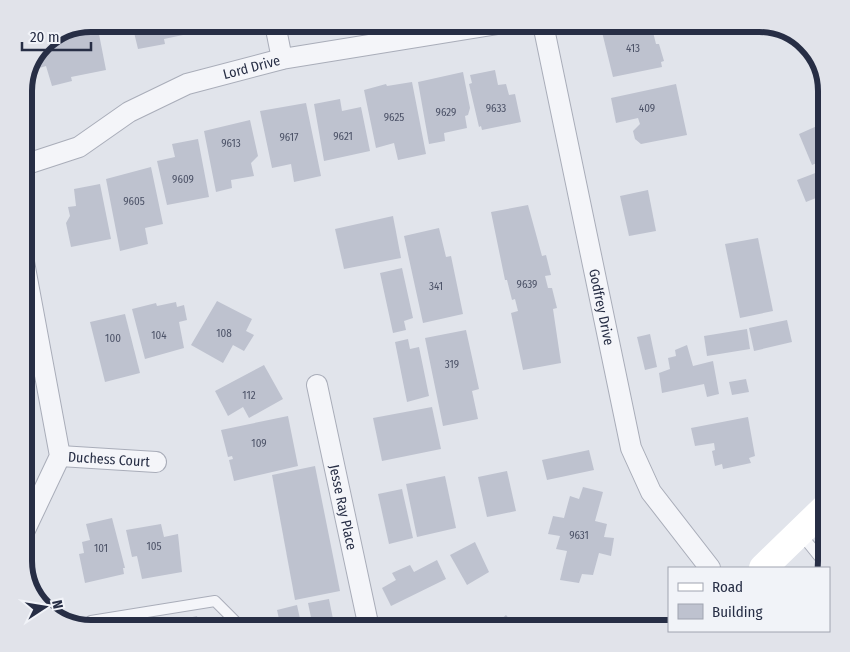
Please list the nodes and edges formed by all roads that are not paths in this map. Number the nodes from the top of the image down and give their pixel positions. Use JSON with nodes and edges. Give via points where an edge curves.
{"nodes":[{"id":1,"x":277,"y":32,"type":"edge"},
{"id":2,"x":449,"y":32,"type":"edge"},
{"id":3,"x":546,"y":32,"type":"edge"},
{"id":4,"x":282,"y":59,"type":"junction"},
{"id":5,"x":33,"y":162,"type":"edge"},
{"id":6,"x":33,"y":310,"type":"edge"},
{"id":7,"x":317,"y":386,"type":"dead end"},
{"id":8,"x":60,"y":456,"type":"junction"},
{"id":9,"x":156,"y":462,"type":"dead end"},
{"id":10,"x":33,"y":513,"type":"edge"},
{"id":11,"x":818,"y":515,"type":"edge"},
{"id":12,"x":800,"y":533,"type":"junction"},
{"id":13,"x":818,"y":555,"type":"edge"},
{"id":14,"x":709,"y":567,"type":"edge"},
{"id":15,"x":764,"y":567,"type":"edge"},
{"id":16,"x":97,"y":620,"type":"edge"},
{"id":17,"x":234,"y":620,"type":"edge"},
{"id":18,"x":367,"y":620,"type":"edge"}],
"edges":[{"from":1,"to":4,"type":"street"},
{"from":2,"to":4,"type":"street","name":"Lord Drive"},
{"from":3,"to":14,"type":"street","name":"Godfrey Drive","via":[[631,448],[651,492]]},
{"from":4,"to":5,"type":"street","name":"Lord Drive","via":[[187,84],[129,112],[79,147]]},
{"from":6,"to":8,"type":"street"},
{"from":7,"to":18,"type":"street","name":"Jesse Ray Place"},
{"from":8,"to":9,"type":"street","name":"Duchess Court"},
{"from":8,"to":10,"type":"street"},
{"from":11,"to":12,"type":"main road"},
{"from":12,"to":13,"type":"lane"},
{"from":12,"to":15,"type":"main road"},
{"from":16,"to":17,"type":"lane","via":[[215,601]]}]}
